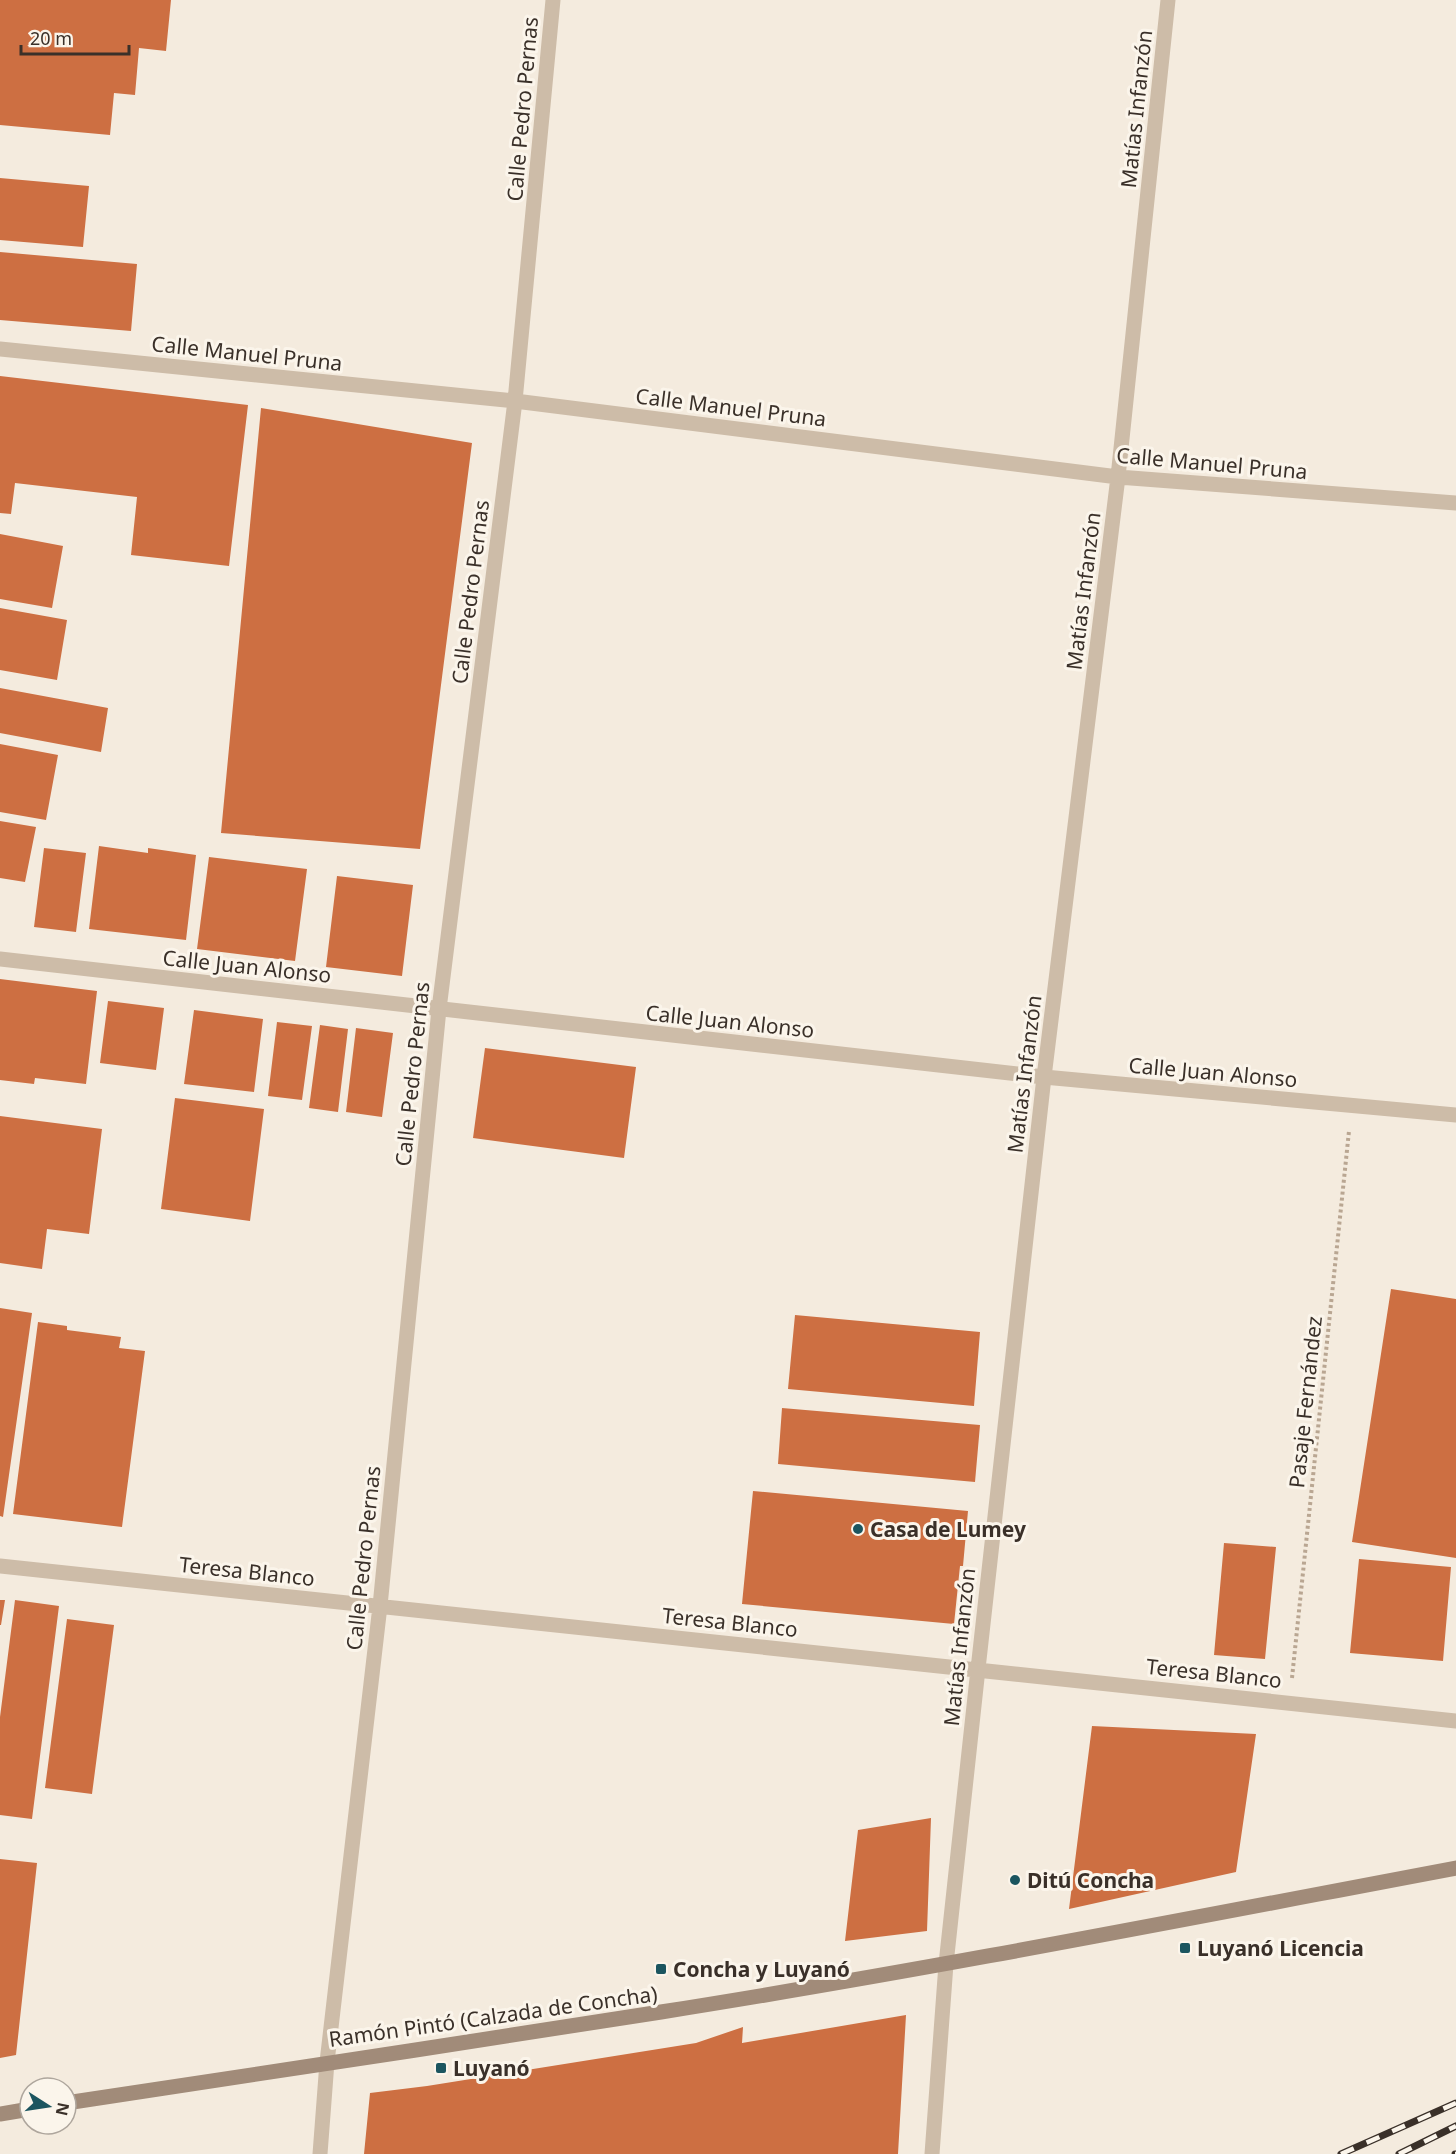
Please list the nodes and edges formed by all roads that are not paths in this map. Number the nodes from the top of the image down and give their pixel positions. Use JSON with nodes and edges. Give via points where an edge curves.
{"nodes":[{"id":1,"x":553,"y":0,"type":"edge"},
{"id":2,"x":1168,"y":0,"type":"edge"},
{"id":3,"x":0,"y":349,"type":"edge"},
{"id":4,"x":515,"y":401,"type":"junction"},
{"id":5,"x":1118,"y":477,"type":"junction"},
{"id":6,"x":1456,"y":503,"type":"edge"},
{"id":7,"x":0,"y":959,"type":"edge"},
{"id":8,"x":439,"y":1009,"type":"junction"},
{"id":9,"x":1044,"y":1077,"type":"junction"},
{"id":10,"x":1456,"y":1115,"type":"edge"},
{"id":11,"x":0,"y":1566,"type":"edge"},
{"id":12,"x":380,"y":1606,"type":"junction"},
{"id":13,"x":978,"y":1669,"type":"junction"},
{"id":14,"x":1456,"y":1721,"type":"edge"},
{"id":15,"x":1456,"y":1868,"type":"edge"},
{"id":16,"x":946,"y":1964,"type":"junction"},
{"id":17,"x":327,"y":2062,"type":"junction"},
{"id":18,"x":78,"y":2101,"type":"edge"},
{"id":19,"x":18,"y":2111,"type":"edge"},
{"id":20,"x":0,"y":2114,"type":"edge"},
{"id":21,"x":320,"y":2154,"type":"edge"},
{"id":22,"x":932,"y":2154,"type":"edge"}],
"edges":[{"from":1,"to":4,"type":"street","name":"Calle Pedro Pernas"},
{"from":2,"to":5,"type":"street","name":"Matías Infanzón"},
{"from":3,"to":4,"type":"street","name":"Calle Manuel Pruna"},
{"from":4,"to":5,"type":"street","name":"Calle Manuel Pruna"},
{"from":4,"to":8,"type":"street","name":"Calle Pedro Pernas"},
{"from":5,"to":6,"type":"street","name":"Calle Manuel Pruna"},
{"from":5,"to":9,"type":"street","name":"Matías Infanzón"},
{"from":7,"to":8,"type":"street","name":"Calle Juan Alonso"},
{"from":8,"to":9,"type":"street","name":"Calle Juan Alonso"},
{"from":8,"to":12,"type":"street","name":"Calle Pedro Pernas"},
{"from":9,"to":10,"type":"street","name":"Calle Juan Alonso"},
{"from":9,"to":13,"type":"street","name":"Matías Infanzón"},
{"from":11,"to":12,"type":"street","name":"Teresa Blanco"},
{"from":12,"to":13,"type":"street","name":"Teresa Blanco"},
{"from":12,"to":17,"type":"street","name":"Calle Pedro Pernas"},
{"from":13,"to":14,"type":"street","name":"Teresa Blanco"},
{"from":13,"to":16,"type":"street","name":"Matías Infanzón"},
{"from":15,"to":16,"type":"main road","name":"Ramón Pintó (Calzada de Concha)"},
{"from":16,"to":17,"type":"main road","name":"Ramón Pintó (Calzada de Concha)"},
{"from":16,"to":22,"type":"street","name":"Matías Infanzón"},
{"from":17,"to":18,"type":"main road","name":"Ramón Pintó (Calzada de Concha)"},
{"from":17,"to":21,"type":"street","name":"Calle Pedro Pernas"},
{"from":19,"to":20,"type":"main road"}]}
